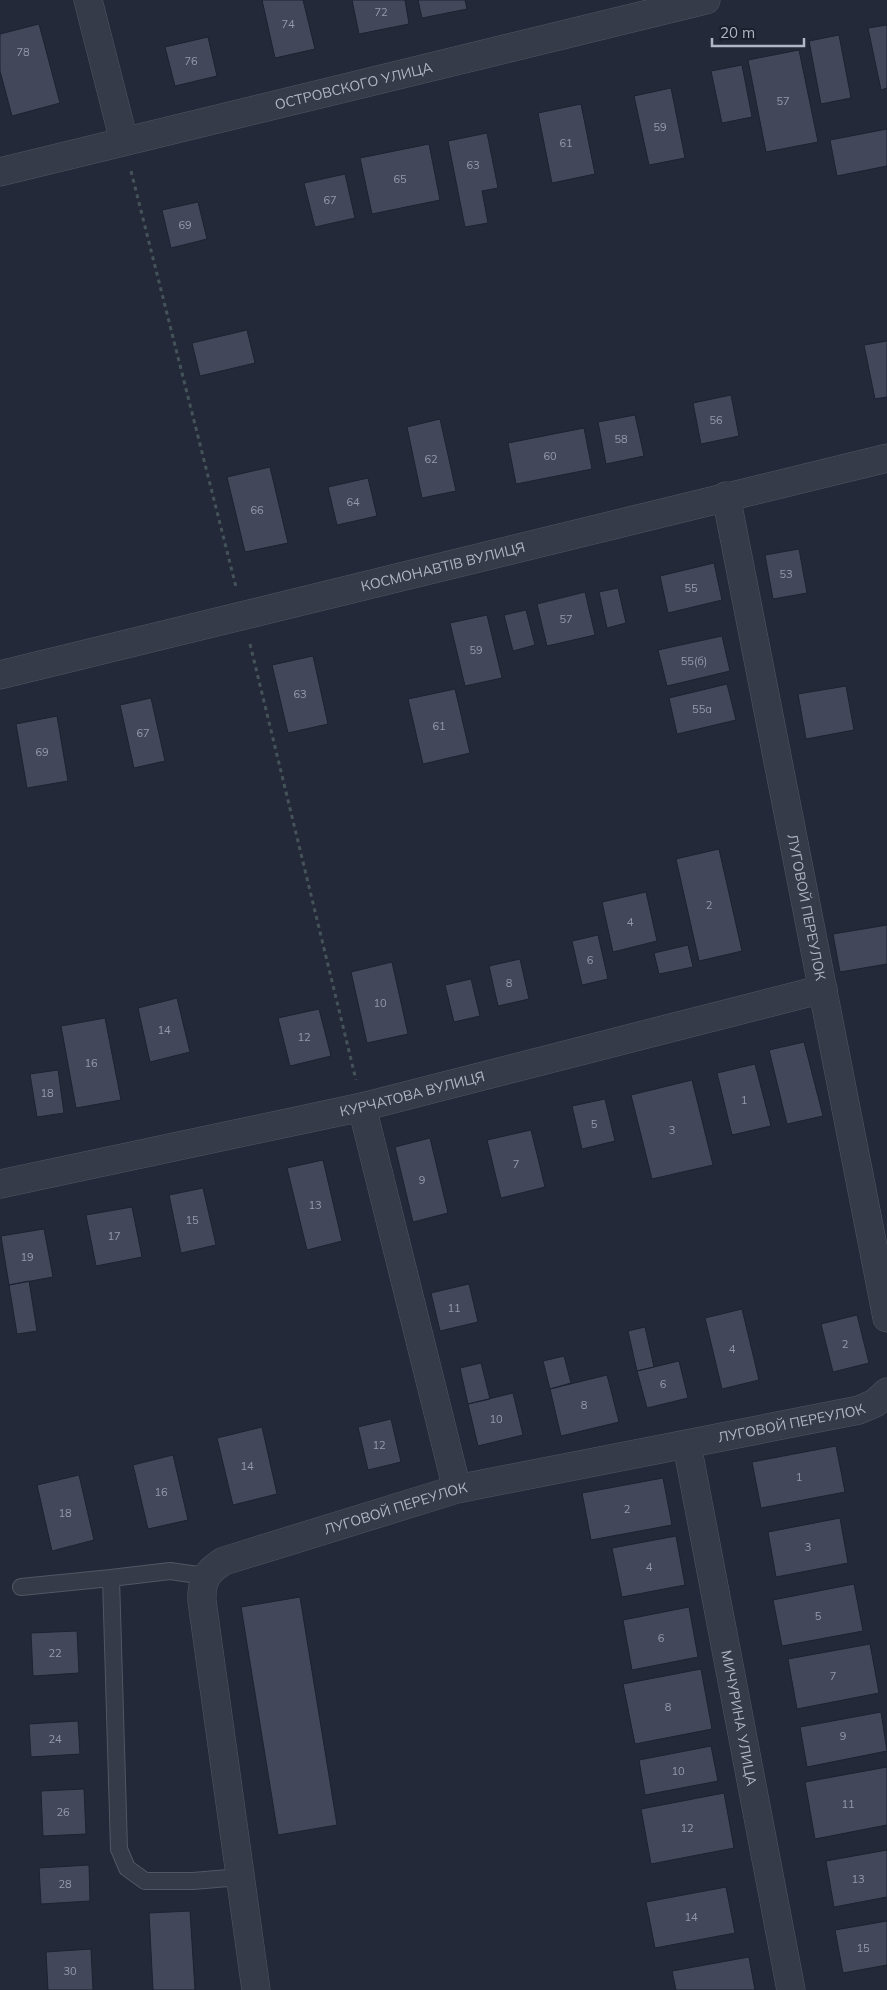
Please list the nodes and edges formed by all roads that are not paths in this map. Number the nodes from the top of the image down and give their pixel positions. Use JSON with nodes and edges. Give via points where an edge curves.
{"nodes":[{"id":1,"x":88,"y":0,"type":"edge"},
{"id":2,"x":706,"y":0,"type":"edge"},
{"id":3,"x":124,"y":141,"type":"junction"},
{"id":4,"x":0,"y":172,"type":"edge"},
{"id":5,"x":887,"y":458,"type":"edge"},
{"id":6,"x":726,"y":496,"type":"junction"},
{"id":7,"x":0,"y":675,"type":"edge"},
{"id":8,"x":823,"y":989,"type":"junction"},
{"id":9,"x":362,"y":1107,"type":"junction"},
{"id":10,"x":0,"y":1184,"type":"edge"},
{"id":11,"x":887,"y":1318,"type":"edge"},
{"id":12,"x":887,"y":1392,"type":"edge"},
{"id":13,"x":687,"y":1445,"type":"junction"},
{"id":14,"x":457,"y":1489,"type":"junction"},
{"id":15,"x":205,"y":1576,"type":"junction"},
{"id":16,"x":110,"y":1578,"type":"junction"},
{"id":17,"x":21,"y":1587,"type":"dead end"},
{"id":18,"x":240,"y":1877,"type":"junction"},
{"id":19,"x":256,"y":1990,"type":"edge"},
{"id":20,"x":791,"y":1990,"type":"edge"}],
"edges":[{"from":1,"to":3,"type":"street"},
{"from":2,"to":3,"type":"street","name":"ОСТРОВСКОГО УЛИЦА"},
{"from":3,"to":4,"type":"street","name":"ОСТРОВСКОГО УЛИЦА"},
{"from":5,"to":6,"type":"street","name":"КОСМОНАВТІВ ВУЛИЦЯ"},
{"from":6,"to":7,"type":"street","name":"КОСМОНАВТІВ ВУЛИЦЯ"},
{"from":6,"to":8,"type":"street","name":"ЛУГОВОЙ ПЕРЕУЛОК"},
{"from":8,"to":9,"type":"street","name":"КУРЧАТОВА ВУЛИЦЯ"},
{"from":8,"to":11,"type":"street","name":"ЛУГОВОЙ ПЕРЕУЛОК"},
{"from":9,"to":10,"type":"street","name":"КУРЧАТОВА ВУЛИЦЯ"},
{"from":9,"to":14,"type":"street"},
{"from":12,"to":13,"type":"street","name":"ЛУГОВОЙ ПЕРЕУЛОК","via":[[859,1410]]},
{"from":13,"to":14,"type":"street","name":"ЛУГОВОЙ ПЕРЕУЛОК"},
{"from":13,"to":20,"type":"street","name":"МИЧУРИНА УЛИЦА"},
{"from":14,"to":15,"type":"street","name":"ЛУГОВОЙ ПЕРЕУЛОК","via":[[224,1561]]},
{"from":15,"to":16,"type":"lane","via":[[170,1571]]},
{"from":15,"to":18,"type":"street","via":[[202,1601]]},
{"from":16,"to":17,"type":"lane"},
{"from":16,"to":18,"type":"lane","via":[[119,1849],[127,1868],[145,1881]]},
{"from":18,"to":19,"type":"street"}]}
